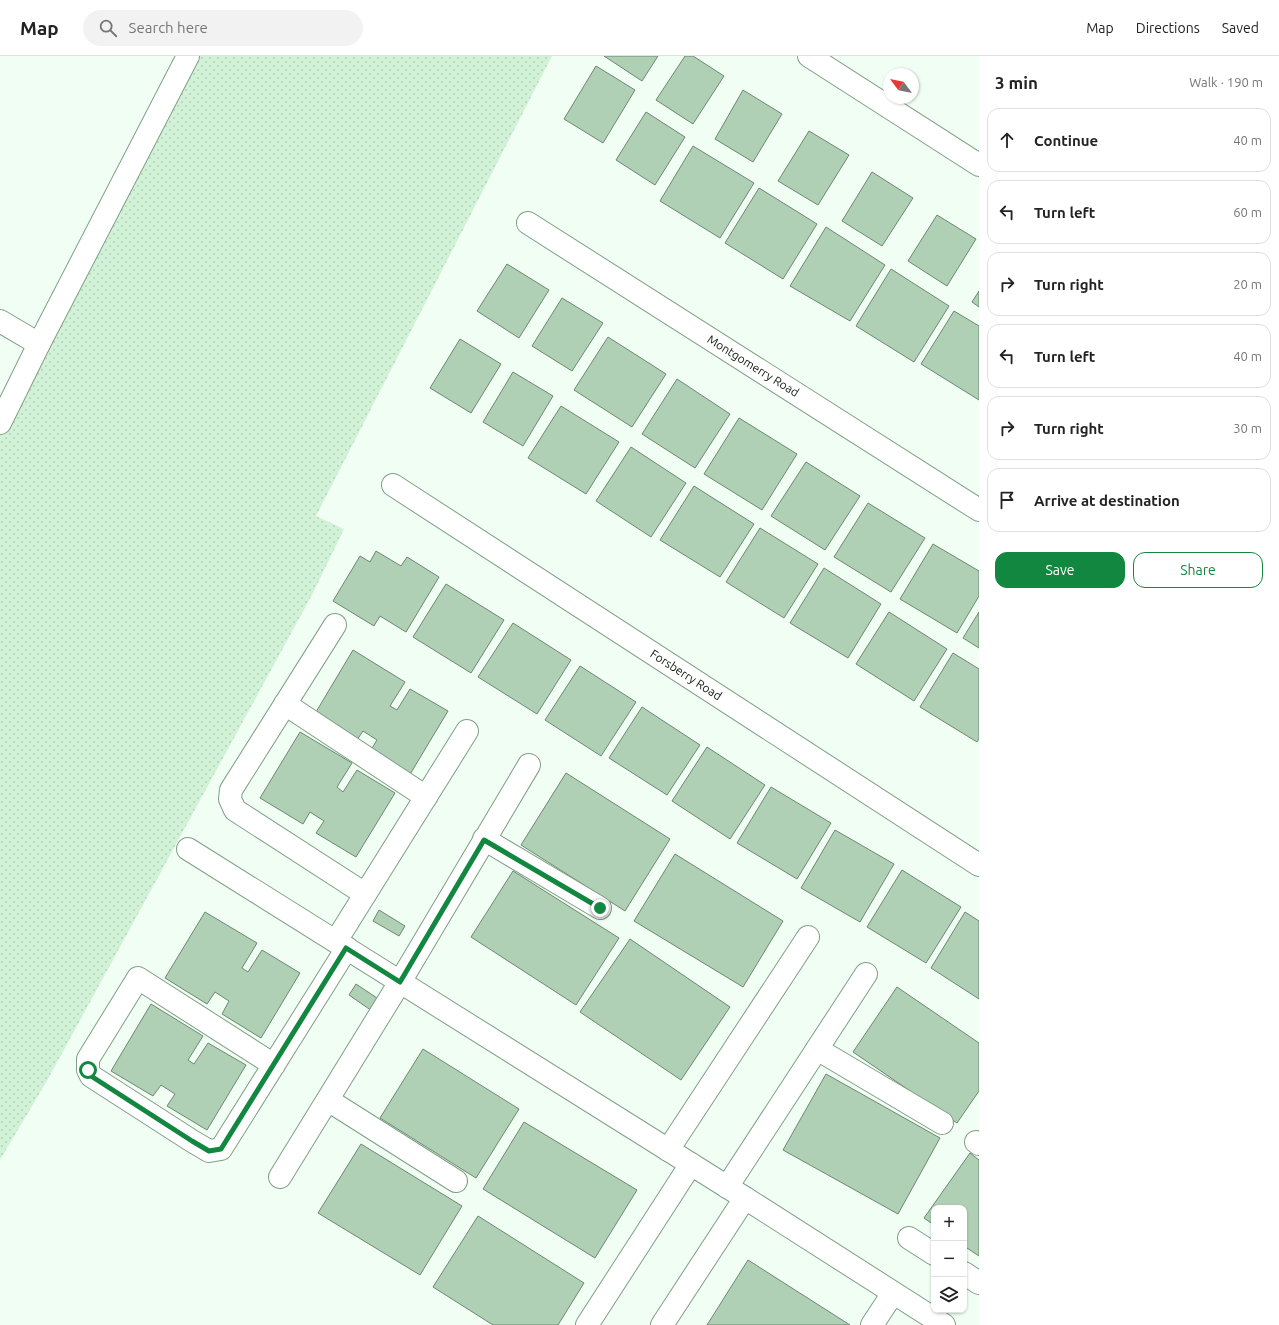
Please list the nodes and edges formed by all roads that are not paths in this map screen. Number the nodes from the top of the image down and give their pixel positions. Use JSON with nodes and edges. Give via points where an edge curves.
{"nodes":[{"id":1,"x":188,"y":56,"type":"edge"},
{"id":2,"x":809,"y":56,"type":"edge"},
{"id":3,"x":979,"y":165,"type":"edge"},
{"id":4,"x":528,"y":223,"type":"dead end"},
{"id":5,"x":0,"y":321,"type":"edge"},
{"id":6,"x":39,"y":344,"type":"junction"},
{"id":7,"x":0,"y":423,"type":"edge"},
{"id":8,"x":393,"y":485,"type":"dead end"},
{"id":9,"x":979,"y":510,"type":"edge"},
{"id":10,"x":335,"y":625,"type":"dead end"},
{"id":11,"x":285,"y":704,"type":"junction"},
{"id":12,"x":467,"y":731,"type":"dead end"},
{"id":13,"x":529,"y":765,"type":"dead end"},
{"id":14,"x":426,"y":797,"type":"junction"},
{"id":15,"x":484,"y":840,"type":"junction"},
{"id":16,"x":188,"y":848,"type":"dead end"},
{"id":17,"x":979,"y":865,"type":"edge"},
{"id":18,"x":365,"y":894,"type":"junction"},
{"id":19,"x":600,"y":908,"type":"dead end"},
{"id":20,"x":808,"y":937,"type":"dead end"},
{"id":21,"x":341,"y":945,"type":"junction"},
{"id":22,"x":866,"y":974,"type":"dead end"},
{"id":23,"x":400,"y":982,"type":"junction"},
{"id":24,"x":817,"y":1049,"type":"junction"},
{"id":25,"x":274,"y":1065,"type":"junction"},
{"id":26,"x":328,"y":1100,"type":"junction"},
{"id":27,"x":942,"y":1123,"type":"dead end"},
{"id":28,"x":668,"y":1150,"type":"junction"},
{"id":29,"x":691,"y":1164,"type":"junction"},
{"id":30,"x":280,"y":1177,"type":"dead end"},
{"id":31,"x":456,"y":1180,"type":"dead end"},
{"id":32,"x":736,"y":1192,"type":"junction"},
{"id":33,"x":909,"y":1238,"type":"dead end"},
{"id":34,"x":931,"y":1252,"type":"edge"},
{"id":35,"x":967,"y":1275,"type":"edge"},
{"id":36,"x":979,"y":1283,"type":"edge"},
{"id":37,"x":893,"y":1293,"type":"junction"},
{"id":38,"x":671,"y":1322,"type":"edge"},
{"id":39,"x":587,"y":1325,"type":"edge"},
{"id":40,"x":872,"y":1325,"type":"edge"},
{"id":41,"x":944,"y":1325,"type":"edge"}],
"edges":[{"from":1,"to":6,"type":"street"},
{"from":2,"to":3,"type":"street"},
{"from":4,"to":9,"type":"street","name":"Montgomerry Road"},
{"from":5,"to":6,"type":"street"},
{"from":6,"to":7,"type":"street"},
{"from":8,"to":17,"type":"street","name":"Forsberry Road"},
{"from":10,"to":11,"type":"street"},
{"from":11,"to":14,"type":"street"},
{"from":11,"to":18,"type":"street","via":[[231,790],[230,799],[235,810]]},
{"from":12,"to":14,"type":"street"},
{"from":13,"to":15,"type":"street"},
{"from":14,"to":18,"type":"street"},
{"from":15,"to":19,"type":"street"},
{"from":15,"to":23,"type":"street"},
{"from":16,"to":21,"type":"street"},
{"from":18,"to":21,"type":"street"},
{"from":20,"to":28,"type":"street"},
{"from":21,"to":23,"type":"street"},
{"from":21,"to":25,"type":"street"},
{"from":22,"to":24,"type":"street"},
{"from":23,"to":26,"type":"street"},
{"from":23,"to":28,"type":"street"},
{"from":24,"to":27,"type":"street"},
{"from":24,"to":32,"type":"street"},
{"from":25,"to":25,"type":"street","via":[[138,978],[88,1059],[91,1076],[209,1151],[221,1149]]},
{"from":26,"to":30,"type":"street"},
{"from":26,"to":31,"type":"street"},
{"from":28,"to":29,"type":"street"},
{"from":29,"to":32,"type":"street"},
{"from":29,"to":39,"type":"street"},
{"from":32,"to":37,"type":"street"},
{"from":32,"to":38,"type":"street"},
{"from":33,"to":34,"type":"street"},
{"from":35,"to":36,"type":"street"},
{"from":37,"to":40,"type":"street"},
{"from":37,"to":41,"type":"street"}]}
